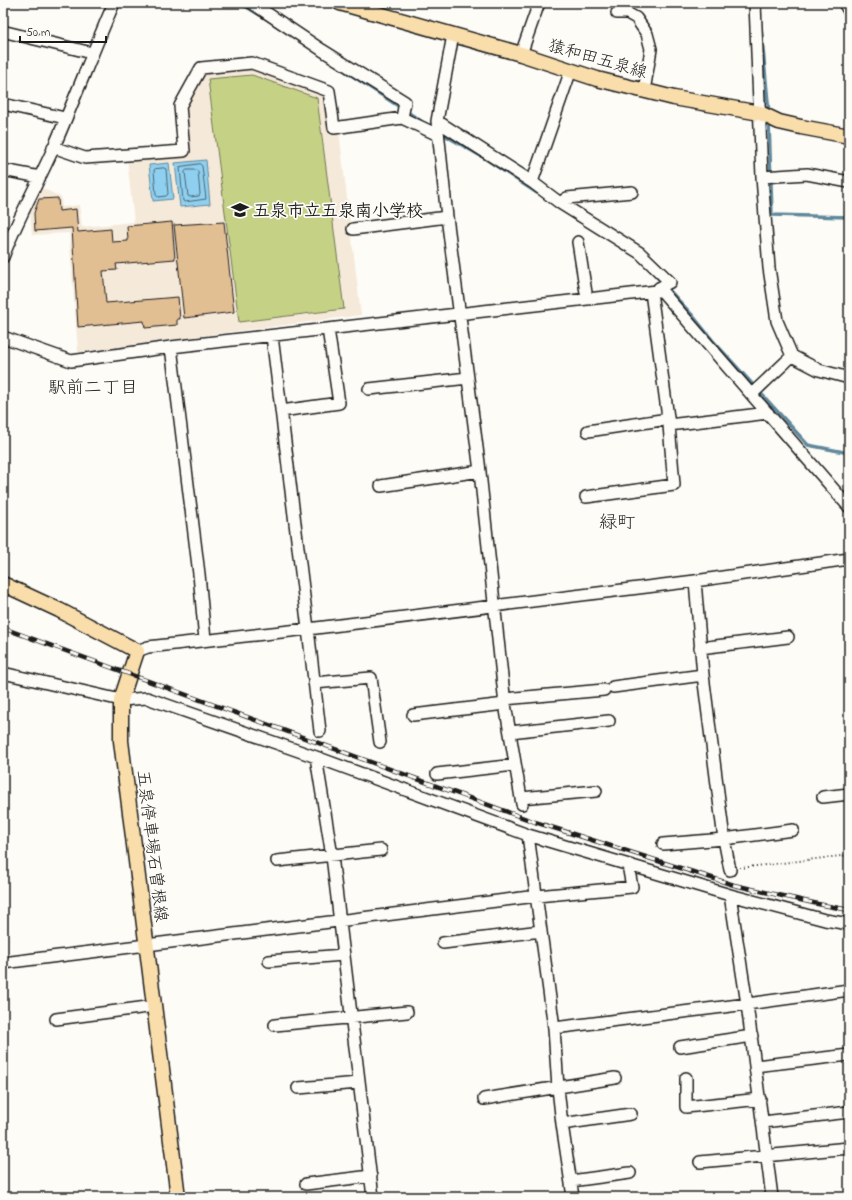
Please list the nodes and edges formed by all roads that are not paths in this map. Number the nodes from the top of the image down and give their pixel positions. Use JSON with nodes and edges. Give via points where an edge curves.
{"nodes":[{"id":1,"x":114,"y":3,"type":"edge"},
{"id":2,"x":252,"y":3,"type":"edge"},
{"id":3,"x":340,"y":3,"type":"edge"},
{"id":4,"x":539,"y":3,"type":"edge"},
{"id":5,"x":755,"y":3,"type":"edge"},
{"id":6,"x":844,"y":3,"type":"edge"},
{"id":7,"x":849,"y":11,"type":"edge"},
{"id":8,"x":616,"y":13,"type":"dead end"},
{"id":9,"x":6,"y":32,"type":"dead end"},
{"id":10,"x":453,"y":35,"type":"junction"},
{"id":11,"x":92,"y":53,"type":"junction"},
{"id":12,"x":521,"y":54,"type":"junction"},
{"id":13,"x":571,"y":70,"type":"junction"},
{"id":14,"x":644,"y":91,"type":"junction"},
{"id":15,"x":3,"y":104,"type":"edge"},
{"id":16,"x":760,"y":113,"type":"junction"},
{"id":17,"x":65,"y":118,"type":"junction"},
{"id":18,"x":402,"y":118,"type":"junction"},
{"id":19,"x":437,"y":121,"type":"junction"},
{"id":20,"x":438,"y":135,"type":"junction"},
{"id":21,"x":849,"y":136,"type":"edge"},
{"id":22,"x":53,"y":147,"type":"junction"},
{"id":23,"x":3,"y":170,"type":"edge"},
{"id":24,"x":762,"y":177,"type":"junction"},
{"id":25,"x":40,"y":178,"type":"junction"},
{"id":26,"x":532,"y":182,"type":"junction"},
{"id":27,"x":849,"y":182,"type":"edge"},
{"id":28,"x":632,"y":192,"type":"dead end"},
{"id":29,"x":560,"y":203,"type":"junction"},
{"id":30,"x":447,"y":217,"type":"junction"},
{"id":31,"x":353,"y":229,"type":"dead end"},
{"id":32,"x":8,"y":231,"type":"edge"},
{"id":33,"x":578,"y":242,"type":"dead end"},
{"id":34,"x":3,"y":257,"type":"edge"},
{"id":35,"x":655,"y":290,"type":"junction"},
{"id":36,"x":587,"y":299,"type":"junction"},
{"id":37,"x":460,"y":313,"type":"junction"},
{"id":38,"x":328,"y":330,"type":"junction"},
{"id":39,"x":3,"y":336,"type":"edge"},
{"id":40,"x":272,"y":336,"type":"junction"},
{"id":41,"x":171,"y":347,"type":"junction"},
{"id":42,"x":792,"y":356,"type":"junction"},
{"id":43,"x":468,"y":378,"type":"junction"},
{"id":44,"x":849,"y":378,"type":"edge"},
{"id":45,"x":369,"y":389,"type":"dead end"},
{"id":46,"x":752,"y":394,"type":"junction"},
{"id":47,"x":281,"y":411,"type":"junction"},
{"id":48,"x":768,"y":413,"type":"junction"},
{"id":49,"x":668,"y":422,"type":"junction"},
{"id":50,"x":588,"y":431,"type":"dead end"},
{"id":51,"x":480,"y":471,"type":"junction"},
{"id":52,"x":381,"y":486,"type":"dead end"},
{"id":53,"x":586,"y":497,"type":"dead end"},
{"id":54,"x":849,"y":507,"type":"edge"},
{"id":55,"x":849,"y":560,"type":"edge"},
{"id":56,"x":695,"y":581,"type":"junction"},
{"id":57,"x":3,"y":584,"type":"edge"},
{"id":58,"x":495,"y":605,"type":"junction"},
{"id":59,"x":308,"y":629,"type":"junction"},
{"id":60,"x":788,"y":637,"type":"dead end"},
{"id":61,"x":205,"y":640,"type":"junction"},
{"id":62,"x":700,"y":648,"type":"junction"},
{"id":63,"x":137,"y":650,"type":"junction"},
{"id":64,"x":3,"y":673,"type":"edge"},
{"id":65,"x":703,"y":675,"type":"junction"},
{"id":66,"x":314,"y":683,"type":"junction"},
{"id":67,"x":122,"y":700,"type":"junction"},
{"id":68,"x":505,"y":702,"type":"junction"},
{"id":69,"x":412,"y":715,"type":"dead end"},
{"id":70,"x":609,"y":720,"type":"dead end"},
{"id":71,"x":320,"y":731,"type":"dead end"},
{"id":72,"x":510,"y":732,"type":"junction"},
{"id":73,"x":380,"y":742,"type":"dead end"},
{"id":74,"x":316,"y":757,"type":"junction"},
{"id":75,"x":515,"y":765,"type":"junction"},
{"id":76,"x":437,"y":774,"type":"dead end"},
{"id":77,"x":596,"y":791,"type":"dead end"},
{"id":78,"x":849,"y":794,"type":"edge"},
{"id":79,"x":823,"y":797,"type":"dead end"},
{"id":80,"x":793,"y":830,"type":"dead end"},
{"id":81,"x":528,"y":835,"type":"junction"},
{"id":82,"x":724,"y":839,"type":"junction"},
{"id":83,"x":663,"y":844,"type":"dead end"},
{"id":84,"x":381,"y":850,"type":"dead end"},
{"id":85,"x":332,"y":856,"type":"junction"},
{"id":86,"x":277,"y":861,"type":"dead end"},
{"id":87,"x":628,"y":865,"type":"junction"},
{"id":88,"x":730,"y":870,"type":"road end"},
{"id":89,"x":730,"y":895,"type":"junction"},
{"id":90,"x":537,"y":896,"type":"junction"},
{"id":91,"x":339,"y":921,"type":"junction"},
{"id":92,"x":849,"y":924,"type":"edge"},
{"id":93,"x":541,"y":931,"type":"junction"},
{"id":94,"x":443,"y":943,"type":"dead end"},
{"id":95,"x":147,"y":944,"type":"junction"},
{"id":96,"x":343,"y":955,"type":"junction"},
{"id":97,"x":269,"y":961,"type":"dead end"},
{"id":98,"x":3,"y":962,"type":"edge"},
{"id":99,"x":849,"y":990,"type":"edge"},
{"id":100,"x":747,"y":1004,"type":"junction"},
{"id":101,"x":155,"y":1006,"type":"junction"},
{"id":102,"x":407,"y":1012,"type":"dead end"},
{"id":103,"x":56,"y":1018,"type":"dead end"},
{"id":104,"x":351,"y":1018,"type":"junction"},
{"id":105,"x":275,"y":1025,"type":"dead end"},
{"id":106,"x":554,"y":1028,"type":"junction"},
{"id":107,"x":752,"y":1036,"type":"junction"},
{"id":108,"x":680,"y":1046,"type":"dead end"},
{"id":109,"x":849,"y":1054,"type":"edge"},
{"id":110,"x":755,"y":1066,"type":"junction"},
{"id":111,"x":615,"y":1078,"type":"dead end"},
{"id":112,"x":686,"y":1078,"type":"dead end"},
{"id":113,"x":359,"y":1083,"type":"junction"},
{"id":114,"x":298,"y":1088,"type":"dead end"},
{"id":115,"x":558,"y":1088,"type":"junction"},
{"id":116,"x":484,"y":1099,"type":"dead end"},
{"id":117,"x":760,"y":1099,"type":"junction"},
{"id":118,"x":849,"y":1112,"type":"edge"},
{"id":119,"x":631,"y":1114,"type":"dead end"},
{"id":120,"x":763,"y":1122,"type":"junction"},
{"id":121,"x":562,"y":1124,"type":"junction"},
{"id":122,"x":849,"y":1148,"type":"edge"},
{"id":123,"x":767,"y":1156,"type":"junction"},
{"id":124,"x":700,"y":1162,"type":"dead end"},
{"id":125,"x":630,"y":1173,"type":"dead end"},
{"id":126,"x":370,"y":1176,"type":"junction"},
{"id":127,"x":571,"y":1181,"type":"junction"},
{"id":128,"x":306,"y":1184,"type":"dead end"},
{"id":129,"x":178,"y":1197,"type":"edge"},
{"id":130,"x":373,"y":1197,"type":"edge"},
{"id":131,"x":573,"y":1197,"type":"edge"},
{"id":132,"x":772,"y":1197,"type":"edge"}],
"edges":[{"from":1,"to":11,"type":"street"},
{"from":2,"to":18,"type":"street","via":[[405,102]]},
{"from":3,"to":10,"type":"main road","name":"猿和田五泉線"},
{"from":4,"to":12,"type":"street"},
{"from":5,"to":16,"type":"street"},
{"from":6,"to":7,"type":"street"},
{"from":8,"to":14,"type":"street","via":[[627,13],[636,18],[647,34],[651,49]]},
{"from":9,"to":11,"type":"street"},
{"from":10,"to":12,"type":"main road","name":"猿和田五泉線"},
{"from":10,"to":19,"type":"street"},
{"from":11,"to":17,"type":"street"},
{"from":12,"to":13,"type":"main road","name":"猿和田五泉線"},
{"from":13,"to":14,"type":"main road","name":"猿和田五泉線"},
{"from":13,"to":26,"type":"street"},
{"from":14,"to":16,"type":"main road","name":"猿和田五泉線"},
{"from":15,"to":17,"type":"street"},
{"from":16,"to":21,"type":"main road","name":"猿和田五泉線","via":[[779,122]]},
{"from":16,"to":24,"type":"street"},
{"from":17,"to":22,"type":"street"},
{"from":18,"to":20,"type":"street"},
{"from":18,"to":22,"type":"street","via":[[334,128],[329,91],[252,63],[201,68],[180,106],[184,151],[85,158]]},
{"from":19,"to":20,"type":"street"},
{"from":19,"to":26,"type":"street"},
{"from":20,"to":30,"type":"street"},
{"from":22,"to":25,"type":"street"},
{"from":23,"to":25,"type":"street"},
{"from":24,"to":27,"type":"street","via":[[807,174]]},
{"from":24,"to":42,"type":"street","via":[[769,268],[776,314]]},
{"from":25,"to":32,"type":"street"},
{"from":26,"to":29,"type":"street"},
{"from":28,"to":29,"type":"street","via":[[567,198]]},
{"from":29,"to":35,"type":"street","via":[[640,253],[670,282]]},
{"from":30,"to":31,"type":"street"},
{"from":30,"to":37,"type":"street"},
{"from":32,"to":34,"type":"street"},
{"from":33,"to":36,"type":"street"},
{"from":35,"to":36,"type":"street"},
{"from":35,"to":46,"type":"street"},
{"from":35,"to":49,"type":"street"},
{"from":36,"to":37,"type":"street"},
{"from":37,"to":38,"type":"street"},
{"from":37,"to":43,"type":"street"},
{"from":38,"to":40,"type":"street"},
{"from":38,"to":47,"type":"street","via":[[339,403]]},
{"from":39,"to":41,"type":"street","via":[[71,362]]},
{"from":40,"to":41,"type":"street"},
{"from":40,"to":47,"type":"street"},
{"from":41,"to":61,"type":"street"},
{"from":42,"to":44,"type":"street","via":[[819,370]]},
{"from":42,"to":46,"type":"street"},
{"from":43,"to":45,"type":"street"},
{"from":43,"to":51,"type":"street"},
{"from":46,"to":48,"type":"street"},
{"from":47,"to":59,"type":"street"},
{"from":48,"to":49,"type":"street"},
{"from":48,"to":54,"type":"street"},
{"from":49,"to":50,"type":"street"},
{"from":49,"to":53,"type":"street","via":[[674,485]]},
{"from":51,"to":52,"type":"street"},
{"from":51,"to":58,"type":"street"},
{"from":55,"to":56,"type":"street"},
{"from":56,"to":58,"type":"street"},
{"from":56,"to":62,"type":"street"},
{"from":57,"to":63,"type":"main road"},
{"from":58,"to":59,"type":"street"},
{"from":58,"to":68,"type":"street"},
{"from":59,"to":61,"type":"street"},
{"from":59,"to":66,"type":"street"},
{"from":60,"to":62,"type":"street"},
{"from":61,"to":63,"type":"street","via":[[148,646]]},
{"from":62,"to":65,"type":"street"},
{"from":63,"to":67,"type":"main road","name":"五泉停車場石曽根線"},
{"from":64,"to":67,"type":"street"},
{"from":65,"to":68,"type":"street"},
{"from":65,"to":82,"type":"street"},
{"from":66,"to":71,"type":"street"},
{"from":66,"to":73,"type":"street","via":[[371,678]]},
{"from":67,"to":74,"type":"street","via":[[146,698]]},
{"from":67,"to":95,"type":"main road","name":"五泉停車場石曽根線","via":[[121,741]]},
{"from":68,"to":69,"type":"street"},
{"from":68,"to":72,"type":"street"},
{"from":70,"to":72,"type":"street"},
{"from":72,"to":75,"type":"street"},
{"from":74,"to":81,"type":"street"},
{"from":74,"to":85,"type":"street"},
{"from":75,"to":76,"type":"street"},
{"from":75,"to":77,"type":"street","via":[[521,801]]},
{"from":78,"to":79,"type":"street"},
{"from":80,"to":82,"type":"street"},
{"from":81,"to":87,"type":"street"},
{"from":81,"to":90,"type":"street"},
{"from":82,"to":83,"type":"street"},
{"from":82,"to":88,"type":"street"},
{"from":84,"to":85,"type":"street"},
{"from":85,"to":86,"type":"street"},
{"from":85,"to":91,"type":"street"},
{"from":87,"to":89,"type":"street"},
{"from":87,"to":90,"type":"street","via":[[632,887]]},
{"from":89,"to":92,"type":"street"},
{"from":89,"to":100,"type":"street"},
{"from":90,"to":91,"type":"street"},
{"from":90,"to":93,"type":"street"},
{"from":91,"to":95,"type":"street"},
{"from":91,"to":96,"type":"street"},
{"from":93,"to":94,"type":"street"},
{"from":93,"to":106,"type":"street"},
{"from":95,"to":98,"type":"street"},
{"from":95,"to":101,"type":"main road","name":"五泉停車場石曽根線"},
{"from":96,"to":97,"type":"street"},
{"from":96,"to":104,"type":"street"},
{"from":99,"to":100,"type":"street"},
{"from":100,"to":106,"type":"street"},
{"from":100,"to":107,"type":"street"},
{"from":101,"to":103,"type":"street"},
{"from":101,"to":129,"type":"main road","name":"五泉停車場石曽根線"},
{"from":102,"to":104,"type":"street"},
{"from":104,"to":105,"type":"street"},
{"from":104,"to":113,"type":"street"},
{"from":106,"to":115,"type":"street"},
{"from":107,"to":108,"type":"street"},
{"from":107,"to":110,"type":"street"},
{"from":109,"to":110,"type":"street"},
{"from":110,"to":117,"type":"street"},
{"from":111,"to":115,"type":"street"},
{"from":112,"to":117,"type":"street","via":[[686,1107]]},
{"from":113,"to":114,"type":"street"},
{"from":113,"to":126,"type":"street"},
{"from":115,"to":116,"type":"street"},
{"from":115,"to":121,"type":"street"},
{"from":117,"to":120,"type":"street"},
{"from":118,"to":120,"type":"street"},
{"from":119,"to":121,"type":"street"},
{"from":120,"to":123,"type":"street"},
{"from":121,"to":127,"type":"street"},
{"from":122,"to":123,"type":"street"},
{"from":123,"to":124,"type":"street"},
{"from":123,"to":132,"type":"street"},
{"from":125,"to":127,"type":"street"},
{"from":126,"to":128,"type":"street"},
{"from":126,"to":130,"type":"street"},
{"from":127,"to":131,"type":"street"}]}
